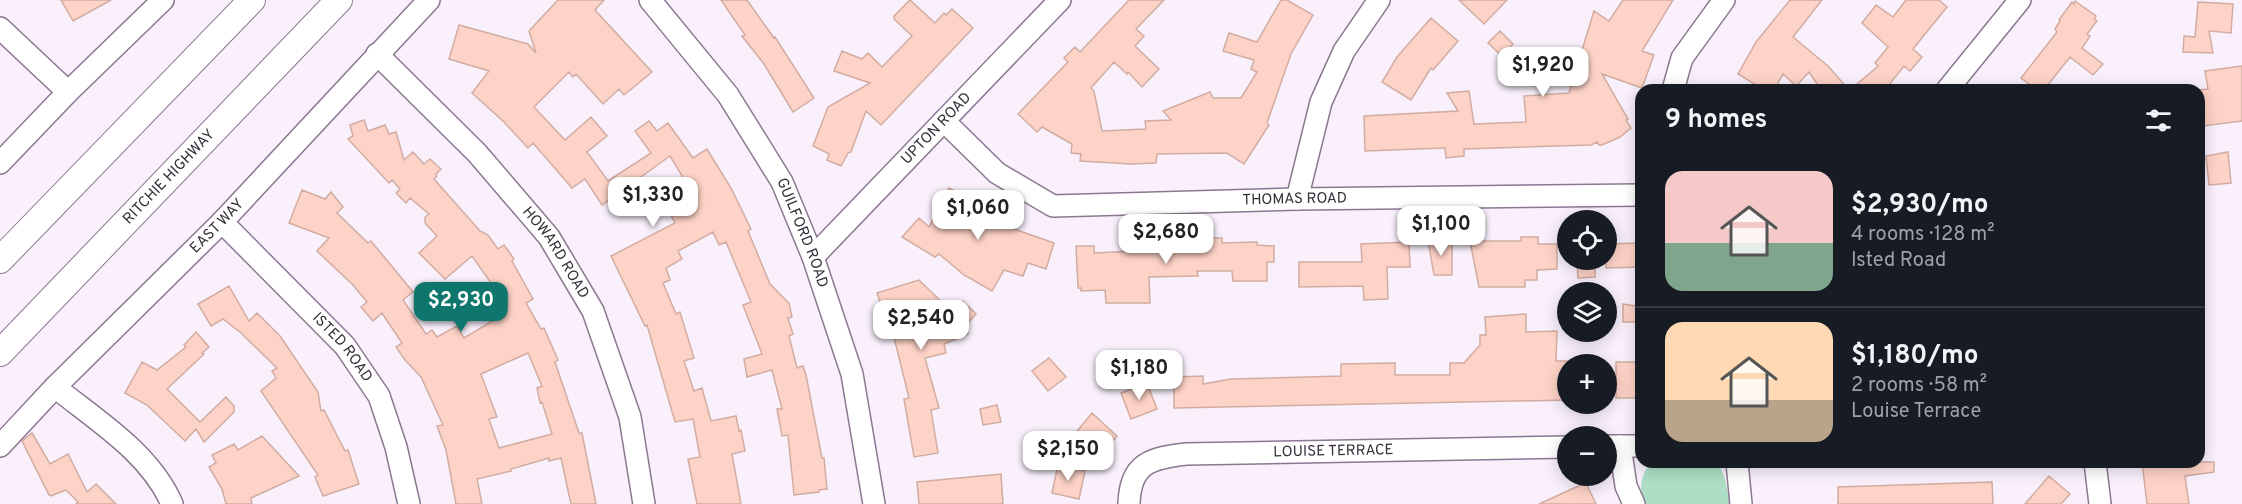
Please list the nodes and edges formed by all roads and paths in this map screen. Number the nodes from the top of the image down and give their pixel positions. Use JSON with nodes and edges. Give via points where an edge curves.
{"nodes":[{"id":1,"x":163,"y":0,"type":"edge"},
{"id":2,"x":252,"y":0,"type":"edge"},
{"id":3,"x":339,"y":0,"type":"edge"},
{"id":4,"x":429,"y":0,"type":"edge"},
{"id":5,"x":650,"y":0,"type":"edge"},
{"id":6,"x":1060,"y":0,"type":"edge"},
{"id":7,"x":1379,"y":0,"type":"edge"},
{"id":8,"x":1724,"y":0,"type":"edge"},
{"id":9,"x":2020,"y":0,"type":"edge"},
{"id":10,"x":0,"y":28,"type":"edge"},
{"id":11,"x":377,"y":54,"type":"junction"},
{"id":12,"x":1675,"y":84,"type":"edge"},
{"id":13,"x":1952,"y":84,"type":"edge"},
{"id":14,"x":68,"y":92,"type":"junction"},
{"id":15,"x":944,"y":121,"type":"junction"},
{"id":16,"x":0,"y":163,"type":"edge"},
{"id":17,"x":1635,"y":195,"type":"edge"},
{"id":18,"x":1297,"y":199,"type":"junction"},
{"id":19,"x":222,"y":222,"type":"junction"},
{"id":20,"x":813,"y":257,"type":"junction"},
{"id":21,"x":0,"y":260,"type":"edge"},
{"id":22,"x":0,"y":354,"type":"edge"},
{"id":23,"x":55,"y":387,"type":"junction"},
{"id":24,"x":0,"y":446,"type":"edge"},
{"id":25,"x":1623,"y":446,"type":"edge"},
{"id":26,"x":1557,"y":447,"type":"edge"},
{"id":27,"x":1738,"y":468,"type":"edge"},
{"id":28,"x":2096,"y":468,"type":"edge"},
{"id":29,"x":172,"y":504,"type":"edge"},
{"id":30,"x":409,"y":504,"type":"edge"},
{"id":31,"x":644,"y":504,"type":"edge"},
{"id":32,"x":874,"y":504,"type":"edge"},
{"id":33,"x":1129,"y":504,"type":"edge"},
{"id":34,"x":1634,"y":504,"type":"edge"},
{"id":35,"x":1741,"y":504,"type":"edge"},
{"id":36,"x":2100,"y":504,"type":"edge"}],
"edges":[{"from":1,"to":14,"type":"street"},
{"from":2,"to":21,"type":"main road"},
{"from":3,"to":22,"type":"main road","name":"RITCHIE HIGHWAY"},
{"from":4,"to":11,"type":"street","name":"EAST WAY"},
{"from":5,"to":20,"type":"street","name":"GUILFORD ROAD","via":[[728,95],[782,183]]},
{"from":6,"to":15,"type":"street","name":"UPTON ROAD"},
{"from":7,"to":18,"type":"street","via":[[1344,51],[1321,102]]},
{"from":8,"to":12,"type":"street","via":[[1682,58]]},
{"from":9,"to":13,"type":"street"},
{"from":10,"to":14,"type":"street"},
{"from":11,"to":19,"type":"street","name":"EAST WAY"},
{"from":11,"to":31,"type":"street","name":"HOWARD ROAD","via":[[477,153],[549,237],[593,311],[630,417]]},
{"from":14,"to":16,"type":"street"},
{"from":15,"to":18,"type":"street","name":"THOMAS ROAD","via":[[997,173],[1053,206]]},
{"from":15,"to":20,"type":"street","name":"UPTON ROAD"},
{"from":17,"to":18,"type":"street","name":"THOMAS ROAD"},
{"from":19,"to":23,"type":"street","name":"EAST WAY"},
{"from":19,"to":30,"type":"street","name":"ISTED ROAD","via":[[345,346],[379,396]]},
{"from":20,"to":32,"type":"street","name":"GUILFORD ROAD","via":[[852,374]]},
{"from":23,"to":24,"type":"street","name":"EAST WAY"},
{"from":23,"to":29,"type":"street","via":[[136,452]]},
{"from":25,"to":34,"type":"street","via":[[1626,486]]},
{"from":26,"to":33,"type":"street","name":"LOUISE TERRACE","via":[[1160,457],[1140,467],[1129,490]]},
{"from":27,"to":35,"type":"street"},
{"from":28,"to":36,"type":"street"}]}
